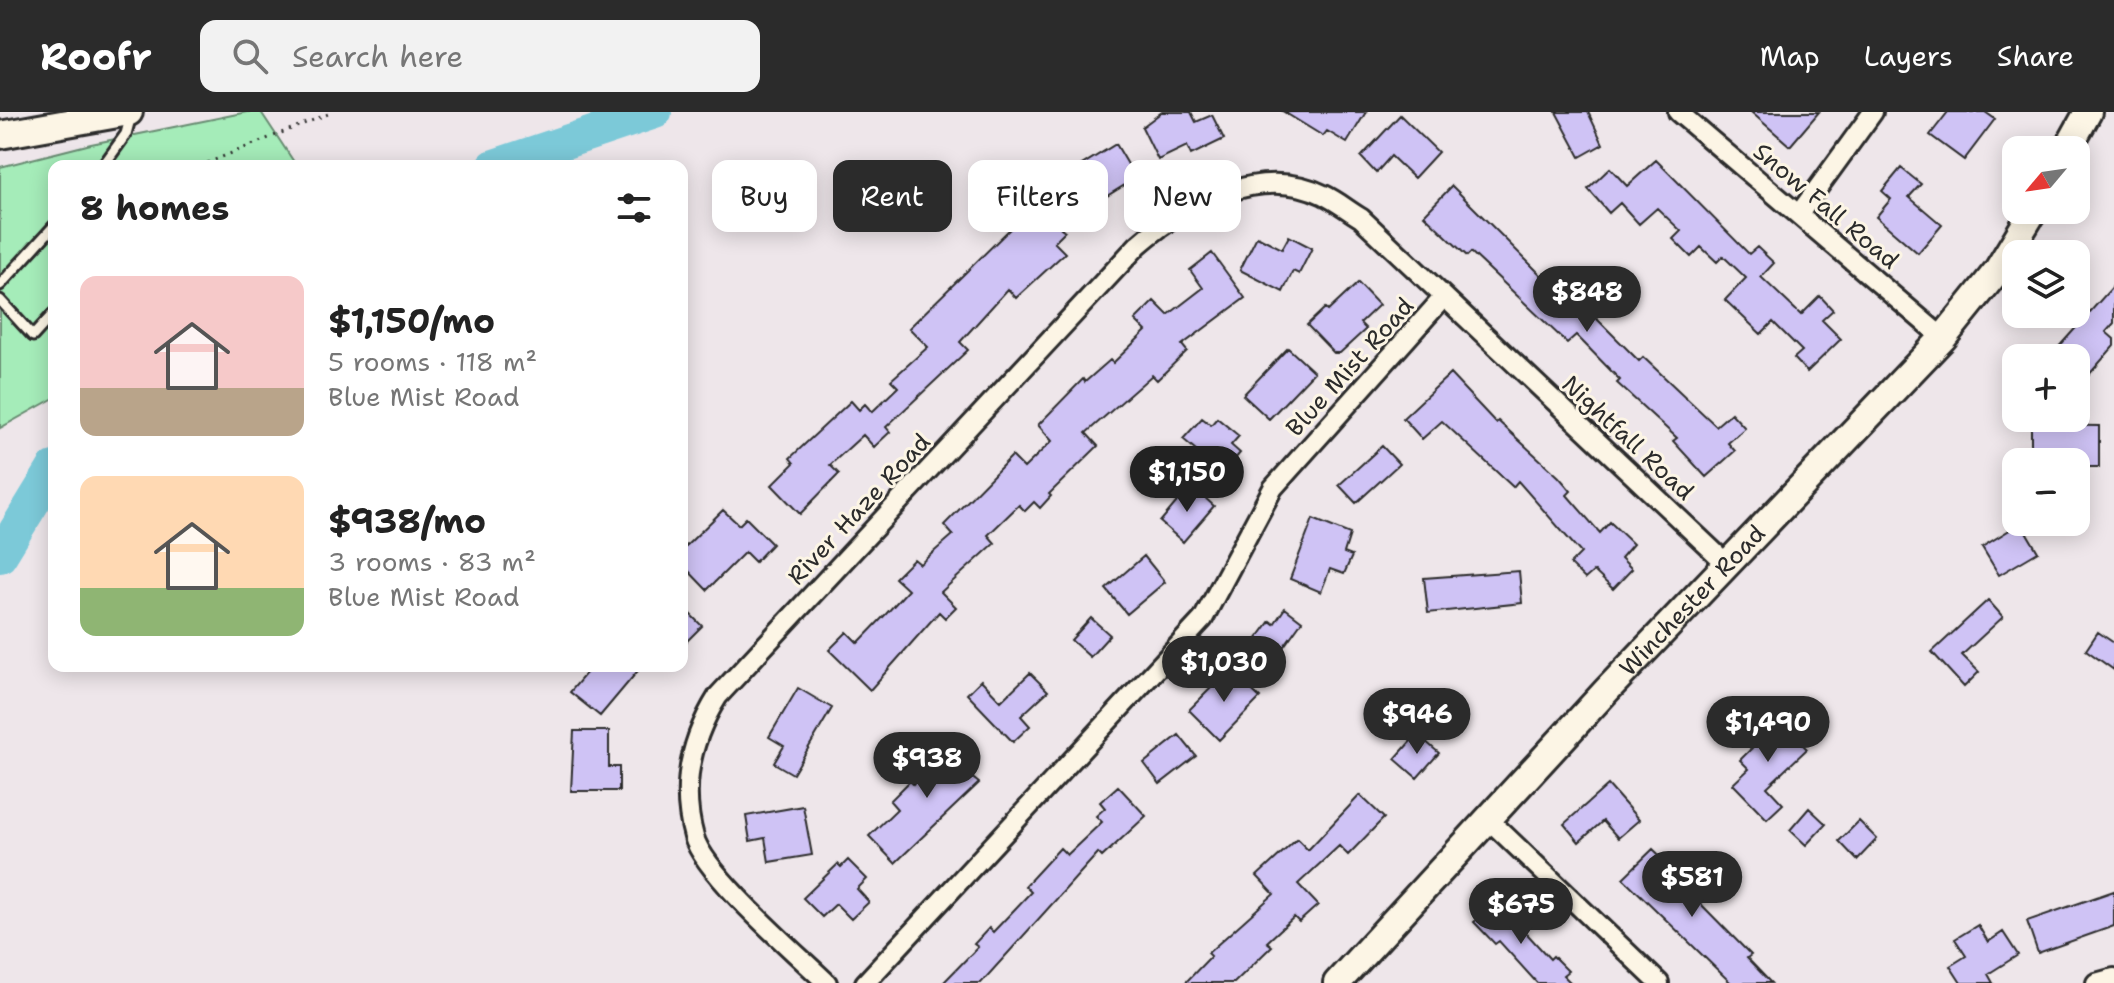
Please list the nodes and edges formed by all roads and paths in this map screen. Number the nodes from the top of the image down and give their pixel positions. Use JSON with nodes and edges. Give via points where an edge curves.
{"nodes":[{"id":1,"x":130,"y":112,"type":"edge"},
{"id":2,"x":333,"y":112,"type":"edge"},
{"id":3,"x":1678,"y":112,"type":"edge"},
{"id":4,"x":1873,"y":112,"type":"edge"},
{"id":5,"x":2088,"y":112,"type":"edge"},
{"id":6,"x":0,"y":135,"type":"edge"},
{"id":7,"x":2075,"y":136,"type":"edge"},
{"id":8,"x":107,"y":160,"type":"edge"},
{"id":9,"x":215,"y":160,"type":"edge"},
{"id":10,"x":1799,"y":214,"type":"junction"},
{"id":11,"x":2026,"y":224,"type":"edge"},
{"id":12,"x":48,"y":233,"type":"edge"},
{"id":13,"x":1138,"y":245,"type":"joint"},
{"id":14,"x":0,"y":285,"type":"edge"},
{"id":15,"x":1443,"y":298,"type":"junction"},
{"id":16,"x":0,"y":300,"type":"edge"},
{"id":17,"x":48,"y":320,"type":"edge"},
{"id":18,"x":1943,"y":338,"type":"junction"},
{"id":19,"x":1729,"y":566,"type":"junction"},
{"id":20,"x":1488,"y":819,"type":"junction"},
{"id":21,"x":2114,"y":978,"type":"edge"},
{"id":22,"x":827,"y":983,"type":"edge"},
{"id":23,"x":865,"y":983,"type":"edge"},
{"id":24,"x":1337,"y":983,"type":"edge"},
{"id":25,"x":1659,"y":983,"type":"edge"},
{"id":26,"x":2096,"y":983,"type":"edge"}],
"edges":[{"from":1,"to":6,"type":"street"},
{"from":1,"to":8,"type":"lane","via":[[126,134]]},
{"from":2,"to":9,"type":"path"},
{"from":3,"to":10,"type":"street","name":"Snow Fall Road"},
{"from":4,"to":10,"type":"street"},
{"from":5,"to":7,"type":"street"},
{"from":10,"to":18,"type":"street","name":"Snow Fall Road"},
{"from":11,"to":18,"type":"street","name":"Winchester Road","via":[[1997,271]]},
{"from":12,"to":14,"type":"lane"},
{"from":13,"to":15,"type":"street","name":"Nightfall Road","via":[[1191,206],[1242,188],[1285,183],[1323,194],[1361,218]]},
{"from":13,"to":22,"type":"street","name":"River Haze Road","via":[[718,696],[700,726],[686,785],[695,840],[734,893]]},
{"from":15,"to":19,"type":"street","name":"Nightfall Road"},
{"from":15,"to":23,"type":"street","name":"Blue Mist Road","via":[[1273,488],[1203,619]]},
{"from":16,"to":17,"type":"lane","via":[[33,336]]},
{"from":18,"to":19,"type":"street","name":"Winchester Road"},
{"from":19,"to":20,"type":"street","name":"Winchester Road"},
{"from":20,"to":24,"type":"street","name":"Winchester Road"},
{"from":20,"to":25,"type":"street"},
{"from":21,"to":26,"type":"street"}]}
